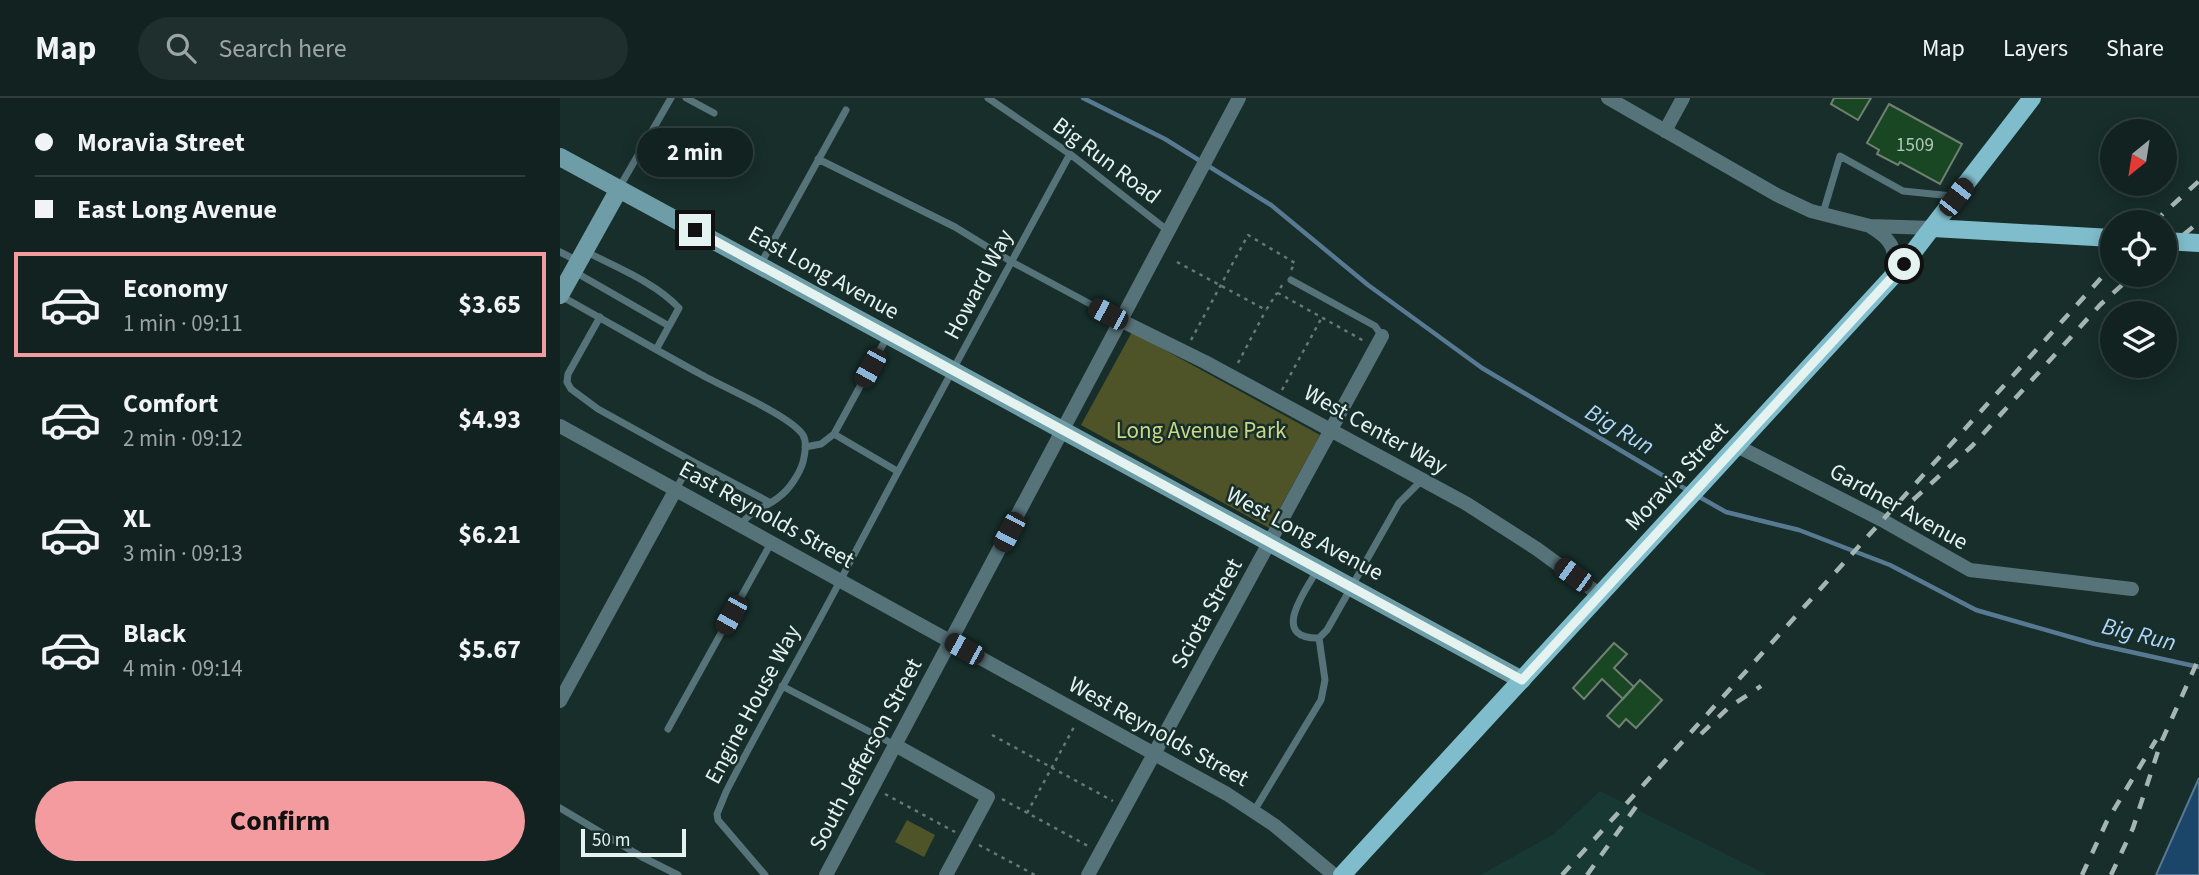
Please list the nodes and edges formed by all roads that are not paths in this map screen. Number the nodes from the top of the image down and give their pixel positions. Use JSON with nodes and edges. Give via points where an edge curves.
{"nodes":[{"id":1,"x":671,"y":98,"type":"edge"},
{"id":2,"x":686,"y":98,"type":"edge"},
{"id":3,"x":988,"y":98,"type":"edge"},
{"id":4,"x":1239,"y":98,"type":"edge"},
{"id":5,"x":1608,"y":98,"type":"edge"},
{"id":6,"x":1636,"y":98,"type":"edge"},
{"id":7,"x":1683,"y":98,"type":"edge"},
{"id":8,"x":2032,"y":98,"type":"edge"},
{"id":9,"x":846,"y":110,"type":"dead end"},
{"id":10,"x":714,"y":113,"type":"dead end"},
{"id":11,"x":1634,"y":114,"type":"junction"},
{"id":12,"x":1665,"y":131,"type":"junction"},
{"id":13,"x":1070,"y":154,"type":"junction"},
{"id":14,"x":560,"y":157,"type":"edge"},
{"id":15,"x":818,"y":159,"type":"junction"},
{"id":16,"x":619,"y":189,"type":"junction"},
{"id":17,"x":1956,"y":197,"type":"junction"},
{"id":18,"x":1822,"y":215,"type":"junction"},
{"id":19,"x":1870,"y":226,"type":"junction"},
{"id":20,"x":1933,"y":228,"type":"junction"},
{"id":21,"x":1167,"y":230,"type":"junction"},
{"id":22,"x":2100,"y":237,"type":"edge"},
{"id":23,"x":2177,"y":242,"type":"edge"},
{"id":24,"x":2199,"y":243,"type":"edge"},
{"id":25,"x":560,"y":252,"type":"edge"},
{"id":26,"x":579,"y":261,"type":"junction"},
{"id":27,"x":1012,"y":262,"type":"junction"},
{"id":28,"x":760,"y":266,"type":"junction"},
{"id":29,"x":1288,"y":279,"type":"road end"},
{"id":30,"x":1889,"y":280,"type":"junction"},
{"id":31,"x":560,"y":295,"type":"edge"},
{"id":32,"x":600,"y":317,"type":"junction"},
{"id":33,"x":1120,"y":320,"type":"junction"},
{"id":34,"x":669,"y":326,"type":"junction"},
{"id":35,"x":888,"y":335,"type":"junction"},
{"id":36,"x":1382,"y":336,"type":"joint"},
{"id":37,"x":657,"y":348,"type":"junction"},
{"id":38,"x":954,"y":371,"type":"junction"},
{"id":39,"x":560,"y":426,"type":"edge"},
{"id":40,"x":1332,"y":430,"type":"junction"},
{"id":41,"x":1063,"y":431,"type":"junction"},
{"id":42,"x":834,"y":434,"type":"junction"},
{"id":43,"x":1737,"y":446,"type":"junction"},
{"id":44,"x":805,"y":447,"type":"junction"},
{"id":45,"x":692,"y":461,"type":"junction"},
{"id":46,"x":897,"y":471,"type":"junction"},
{"id":47,"x":1422,"y":480,"type":"junction"},
{"id":48,"x":676,"y":489,"type":"junction"},
{"id":49,"x":769,"y":502,"type":"junction"},
{"id":50,"x":741,"y":525,"type":"junction"},
{"id":51,"x":771,"y":542,"type":"junction"},
{"id":52,"x":1271,"y":542,"type":"junction"},
{"id":53,"x":1318,"y":568,"type":"junction"},
{"id":54,"x":840,"y":581,"type":"junction"},
{"id":55,"x":1352,"y":587,"type":"junction"},
{"id":56,"x":2132,"y":589,"type":"dead end"},
{"id":57,"x":1600,"y":594,"type":"junction"},
{"id":58,"x":1319,"y":638,"type":"junction"},
{"id":59,"x":951,"y":642,"type":"junction"},
{"id":60,"x":1522,"y":680,"type":"junction"},
{"id":61,"x":782,"y":686,"type":"junction"},
{"id":62,"x":560,"y":700,"type":"edge"},
{"id":63,"x":668,"y":729,"type":"dead end"},
{"id":64,"x":895,"y":745,"type":"junction"},
{"id":65,"x":1154,"y":754,"type":"junction"},
{"id":66,"x":560,"y":808,"type":"edge"},
{"id":67,"x":1254,"y":811,"type":"junction"},
{"id":68,"x":678,"y":875,"type":"edge"},
{"id":69,"x":765,"y":875,"type":"edge"},
{"id":70,"x":826,"y":875,"type":"edge"},
{"id":71,"x":946,"y":875,"type":"edge"},
{"id":72,"x":1088,"y":875,"type":"edge"},
{"id":73,"x":1334,"y":875,"type":"edge"},
{"id":74,"x":1342,"y":875,"type":"edge"}],
"edges":[{"from":1,"to":16,"type":"lane"},
{"from":2,"to":10,"type":"lane"},
{"from":3,"to":13,"type":"lane","name":"Big Run Road"},
{"from":4,"to":21,"type":"street","name":"South Jefferson Street"},
{"from":5,"to":11,"type":"street"},
{"from":6,"to":11,"type":"street"},
{"from":7,"to":12,"type":"street"},
{"from":8,"to":17,"type":"main road","name":"Moravia Street"},
{"from":9,"to":15,"type":"lane"},
{"from":11,"to":12,"type":"street"},
{"from":12,"to":18,"type":"street","via":[[1777,195]]},
{"from":13,"to":21,"type":"lane","name":"Big Run Road"},
{"from":13,"to":27,"type":"lane","name":"Howard Way"},
{"from":14,"to":16,"type":"street","name":"East Long Avenue"},
{"from":15,"to":27,"type":"lane","via":[[955,227]]},
{"from":15,"to":28,"type":"lane"},
{"from":16,"to":26,"type":"street"},
{"from":16,"to":28,"type":"street","name":"East Long Avenue"},
{"from":17,"to":18,"type":"lane","via":[[1903,191],[1840,156]]},
{"from":17,"to":20,"type":"main road","name":"Moravia Street"},
{"from":18,"to":19,"type":"street"},
{"from":19,"to":20,"type":"street"},
{"from":19,"to":30,"type":"street","via":[[1883,234],[1893,249]]},
{"from":20,"to":22,"type":"main road"},
{"from":20,"to":30,"type":"main road","name":"Moravia Street"},
{"from":21,"to":33,"type":"street","name":"South Jefferson Street"},
{"from":23,"to":24,"type":"main road","bridge":true},
{"from":25,"to":26,"type":"lane"},
{"from":26,"to":31,"type":"street"},
{"from":26,"to":34,"type":"lane"},
{"from":26,"to":34,"type":"lane","via":[[671,300],[679,308]]},
{"from":27,"to":33,"type":"lane"},
{"from":27,"to":38,"type":"lane","name":"Howard Way"},
{"from":28,"to":35,"type":"street","name":"East Long Avenue"},
{"from":29,"to":36,"type":"lane","via":[[1376,326]]},
{"from":30,"to":43,"type":"main road","name":"Moravia Street"},
{"from":31,"to":32,"type":"lane"},
{"from":32,"to":37,"type":"lane"},
{"from":32,"to":45,"type":"lane","via":[[568,373],[571,389]]},
{"from":33,"to":40,"type":"street","name":"West Center Way"},
{"from":33,"to":41,"type":"street","name":"South Jefferson Street"},
{"from":34,"to":37,"type":"lane"},
{"from":35,"to":38,"type":"street","name":"East Long Avenue"},
{"from":35,"to":42,"type":"lane"},
{"from":36,"to":40,"type":"street","name":"Sciota Street"},
{"from":37,"to":44,"type":"lane","via":[[784,419],[803,435]]},
{"from":38,"to":41,"type":"street","name":"East Long Avenue"},
{"from":38,"to":46,"type":"lane","name":"Howard Way"},
{"from":39,"to":48,"type":"street","name":"East Reynolds Street"},
{"from":40,"to":47,"type":"street","name":"West Center Way"},
{"from":40,"to":52,"type":"street","name":"Sciota Street"},
{"from":41,"to":52,"type":"street","name":"West Long Avenue"},
{"from":41,"to":59,"type":"street","name":"South Jefferson Street"},
{"from":42,"to":44,"type":"lane","via":[[821,444]]},
{"from":42,"to":46,"type":"lane"},
{"from":43,"to":56,"type":"street","name":"Gardner Avenue","via":[[1970,570]]},
{"from":43,"to":57,"type":"main road","name":"Moravia Street"},
{"from":44,"to":49,"type":"lane","via":[[797,475],[780,497]]},
{"from":45,"to":48,"type":"lane"},
{"from":45,"to":49,"type":"lane"},
{"from":46,"to":54,"type":"lane","name":"Howard Way"},
{"from":47,"to":55,"type":"lane","via":[[1399,503]]},
{"from":47,"to":57,"type":"street","name":"West Center Way","via":[[1503,526]]},
{"from":48,"to":50,"type":"street","name":"East Reynolds Street"},
{"from":48,"to":62,"type":"street"},
{"from":49,"to":50,"type":"lane","via":[[746,516]]},
{"from":50,"to":51,"type":"street","name":"East Reynolds Street"},
{"from":51,"to":54,"type":"street","name":"East Reynolds Street"},
{"from":51,"to":63,"type":"lane"},
{"from":52,"to":53,"type":"street","name":"West Long Avenue"},
{"from":52,"to":65,"type":"street","name":"Sciota Street"},
{"from":53,"to":55,"type":"street","name":"West Long Avenue"},
{"from":53,"to":58,"type":"lane","via":[[1293,624],[1297,633]]},
{"from":54,"to":59,"type":"street","name":"East Reynolds Street"},
{"from":54,"to":61,"type":"lane","name":"Engine House Way"},
{"from":55,"to":58,"type":"lane"},
{"from":55,"to":60,"type":"street","name":"West Long Avenue"},
{"from":57,"to":60,"type":"main road","name":"Moravia Street"},
{"from":58,"to":67,"type":"lane","via":[[1325,680],[1321,700]]},
{"from":59,"to":64,"type":"street","name":"South Jefferson Street"},
{"from":59,"to":65,"type":"street","name":"West Reynolds Street"},
{"from":60,"to":74,"type":"main road","name":"Moravia Street"},
{"from":61,"to":64,"type":"lane"},
{"from":61,"to":69,"type":"lane","name":"Engine House Way","via":[[717,814],[722,827]]},
{"from":64,"to":70,"type":"street","name":"South Jefferson Street"},
{"from":64,"to":71,"type":"street","via":[[988,797]]},
{"from":65,"to":67,"type":"street","name":"West Reynolds Street"},
{"from":65,"to":72,"type":"street","name":"Sciota Street"},
{"from":66,"to":68,"type":"lane"},
{"from":67,"to":73,"type":"street","name":"West Reynolds Street"}]}
